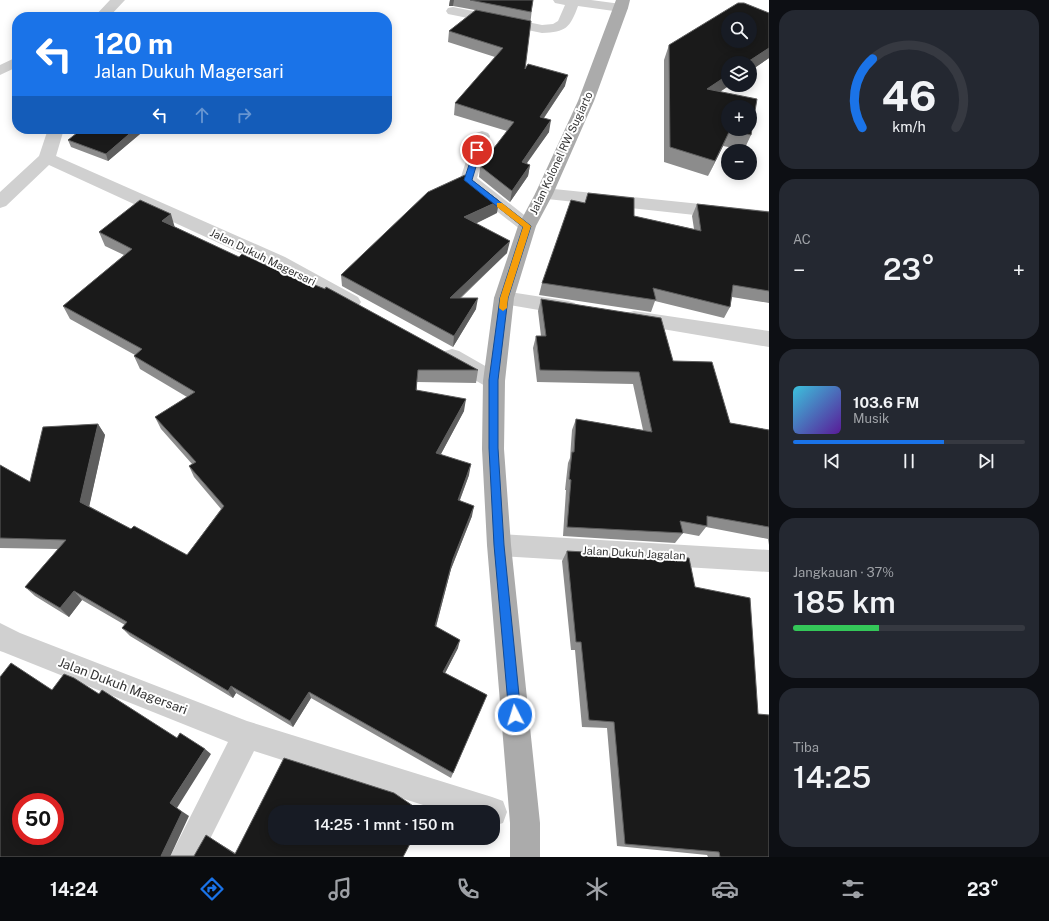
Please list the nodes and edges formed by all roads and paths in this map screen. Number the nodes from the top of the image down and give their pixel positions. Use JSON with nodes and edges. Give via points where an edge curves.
{"nodes":[{"id":1,"x":118,"y":0,"type":"edge"},
{"id":2,"x":566,"y":1,"type":"edge"},
{"id":3,"x":622,"y":4,"type":"edge"},
{"id":4,"x":453,"y":11,"type":"dead end"},
{"id":5,"x":106,"y":12,"type":"edge"},
{"id":6,"x":12,"y":64,"type":"edge"},
{"id":7,"x":0,"y":70,"type":"edge"},
{"id":8,"x":54,"y":134,"type":"edge"},
{"id":9,"x":482,"y":136,"type":"dead end"},
{"id":10,"x":47,"y":158,"type":"junction"},
{"id":11,"x":544,"y":194,"type":"junction"},
{"id":12,"x":0,"y":202,"type":"edge"},
{"id":13,"x":769,"y":217,"type":"edge"},
{"id":14,"x":527,"y":226,"type":"junction"},
{"id":15,"x":504,"y":298,"type":"junction"},
{"id":16,"x":590,"y":311,"type":"edge"},
{"id":17,"x":368,"y":312,"type":"edge"},
{"id":18,"x":613,"y":315,"type":"edge"},
{"id":19,"x":769,"y":339,"type":"edge"},
{"id":20,"x":438,"y":350,"type":"edge"},
{"id":21,"x":494,"y":380,"type":"junction"},
{"id":22,"x":499,"y":545,"type":"junction"},
{"id":23,"x":769,"y":562,"type":"edge"},
{"id":24,"x":0,"y":636,"type":"edge"},
{"id":25,"x":247,"y":735,"type":"junction"},
{"id":26,"x":470,"y":805,"type":"edge"},
{"id":27,"x":500,"y":815,"type":"edge"},
{"id":28,"x":525,"y":823,"type":"junction"},
{"id":29,"x":185,"y":857,"type":"edge"},
{"id":30,"x":525,"y":857,"type":"edge"}],
"edges":[{"from":1,"to":5,"type":"street"},
{"from":2,"to":3,"type":"street"},
{"from":2,"to":4,"type":"street","via":[[563,24],[557,29],[542,29]]},
{"from":3,"to":11,"type":"main road","name":"Jalan Kolonel RW Sugiarto","via":[[586,101]]},
{"from":6,"to":7,"type":"street"},
{"from":8,"to":10,"type":"street"},
{"from":9,"to":14,"type":"street","via":[[468,180]]},
{"from":10,"to":12,"type":"street"},
{"from":10,"to":17,"type":"street","name":"Jalan Dukuh Magersari","via":[[278,262]]},
{"from":11,"to":13,"type":"street"},
{"from":11,"to":14,"type":"main road","name":"Jalan Kolonel RW Sugiarto"},
{"from":14,"to":15,"type":"main road","name":"Jalan Kolonel RW Sugiarto"},
{"from":15,"to":16,"type":"street"},
{"from":15,"to":21,"type":"main road","name":"Jalan Kolonel RW Sugiarto"},
{"from":18,"to":19,"type":"street"},
{"from":20,"to":21,"type":"street"},
{"from":21,"to":22,"type":"main road","name":"Jalan Kolonel RW Sugiarto","via":[[493,448]]},
{"from":22,"to":23,"type":"street","name":"Jalan Dukuh Jagalan"},
{"from":22,"to":28,"type":"main road","name":"Jalan Kolonel RW Sugiarto"},
{"from":24,"to":25,"type":"street","name":"Jalan Dukuh Magersari","via":[[12,643]]},
{"from":25,"to":26,"type":"street","name":"Jalan Dukuh Magersari"},
{"from":25,"to":29,"type":"street"},
{"from":27,"to":28,"type":"street","name":"Jalan Dukuh Magersari"},
{"from":28,"to":30,"type":"main road","name":"Jalan Kolonel RW Sugiarto"}]}
